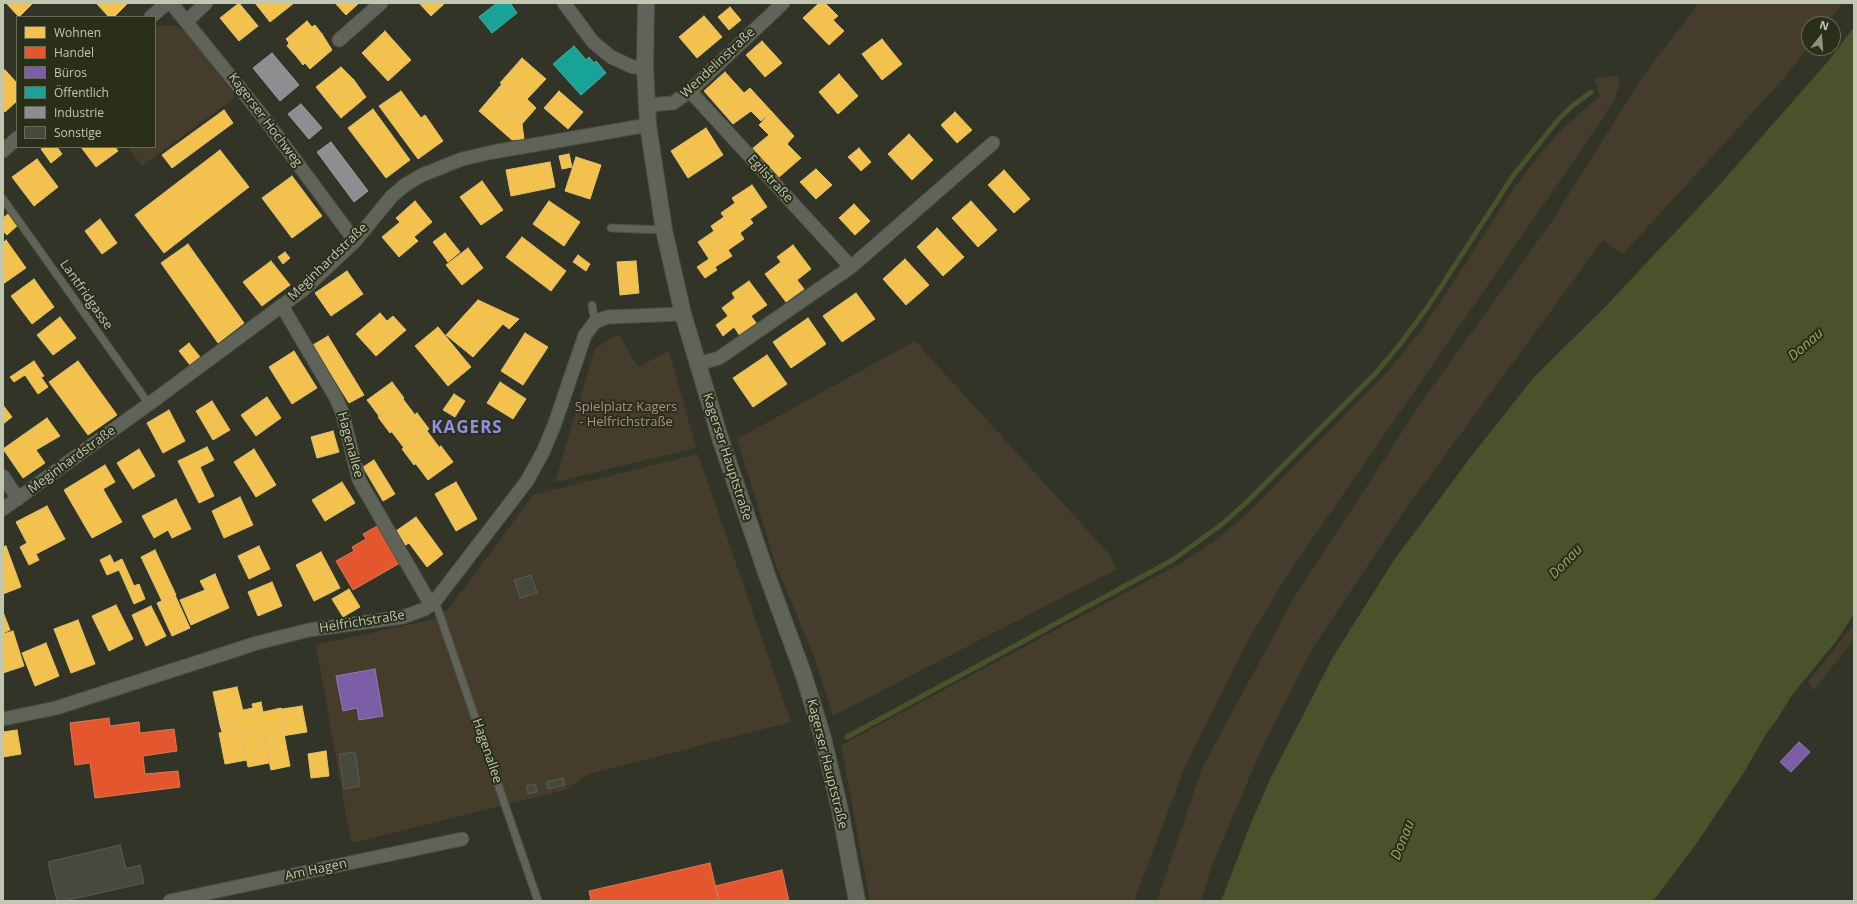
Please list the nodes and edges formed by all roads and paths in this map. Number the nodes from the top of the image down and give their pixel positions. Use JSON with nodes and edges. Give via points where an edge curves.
{"nodes":[{"id":1,"x":167,"y":3,"type":"edge"},
{"id":2,"x":171,"y":3,"type":"edge"},
{"id":3,"x":206,"y":3,"type":"edge"},
{"id":4,"x":381,"y":3,"type":"edge"},
{"id":5,"x":564,"y":3,"type":"edge"},
{"id":6,"x":646,"y":3,"type":"edge"},
{"id":7,"x":783,"y":3,"type":"edge"},
{"id":8,"x":153,"y":16,"type":"edge"},
{"id":9,"x":187,"y":21,"type":"junction"},
{"id":10,"x":340,"y":40,"type":"dead end"},
{"id":11,"x":645,"y":67,"type":"junction"},
{"id":12,"x":690,"y":91,"type":"junction"},
{"id":13,"x":646,"y":105,"type":"junction"},
{"id":14,"x":648,"y":125,"type":"junction"},
{"id":15,"x":16,"y":139,"type":"edge"},
{"id":16,"x":994,"y":143,"type":"dead end"},
{"id":17,"x":3,"y":151,"type":"edge"},
{"id":18,"x":3,"y":199,"type":"edge"},
{"id":19,"x":611,"y":228,"type":"dead end"},
{"id":20,"x":664,"y":230,"type":"junction"},
{"id":21,"x":355,"y":240,"type":"junction"},
{"id":22,"x":851,"y":267,"type":"junction"},
{"id":23,"x":282,"y":306,"type":"junction"},
{"id":24,"x":592,"y":306,"type":"dead end"},
{"id":25,"x":683,"y":314,"type":"junction"},
{"id":26,"x":594,"y":322,"type":"junction"},
{"id":27,"x":698,"y":364,"type":"junction"},
{"id":28,"x":148,"y":404,"type":"junction"},
{"id":29,"x":3,"y":476,"type":"edge"},
{"id":30,"x":18,"y":499,"type":"junction"},
{"id":31,"x":3,"y":509,"type":"edge"},
{"id":32,"x":434,"y":603,"type":"junction"},
{"id":33,"x":3,"y":719,"type":"edge"},
{"id":34,"x":462,"y":839,"type":"dead end"},
{"id":35,"x":170,"y":901,"type":"edge"},
{"id":36,"x":538,"y":901,"type":"edge"},
{"id":37,"x":857,"y":901,"type":"edge"}],
"edges":[{"from":1,"to":8,"type":"street"},
{"from":2,"to":9,"type":"street","name":"Kagerser Hochweg"},
{"from":3,"to":9,"type":"street"},
{"from":4,"to":10,"type":"street"},
{"from":5,"to":11,"type":"street","via":[[593,42],[611,57],[633,67]]},
{"from":6,"to":11,"type":"street","name":"Kagerser Hauptstraße"},
{"from":7,"to":12,"type":"street","name":"Wendelinstraße"},
{"from":9,"to":21,"type":"street","name":"Kagerser Hochweg","via":[[264,118]]},
{"from":11,"to":13,"type":"street","name":"Kagerser Hauptstraße"},
{"from":12,"to":13,"type":"street","name":"Wendelinstraße","via":[[673,103]]},
{"from":12,"to":22,"type":"street","name":"Egilstraße"},
{"from":13,"to":14,"type":"street","name":"Kagerser Hauptstraße"},
{"from":14,"to":20,"type":"street","name":"Kagerser Hauptstraße"},
{"from":14,"to":21,"type":"street","name":"Meginhardstraße","via":[[493,152],[422,175],[392,196]]},
{"from":15,"to":17,"type":"street"},
{"from":16,"to":22,"type":"street"},
{"from":18,"to":28,"type":"lane","name":"Lantfridgasse"},
{"from":19,"to":20,"type":"lane"},
{"from":20,"to":25,"type":"street","name":"Kagerser Hauptstraße"},
{"from":21,"to":23,"type":"street","name":"Meginhardstraße","via":[[303,290]]},
{"from":22,"to":27,"type":"street","via":[[719,358]]},
{"from":23,"to":28,"type":"street","name":"Meginhardstraße"},
{"from":23,"to":32,"type":"street","name":"Hagenallee","via":[[336,398],[359,480]]},
{"from":24,"to":26,"type":"lane"},
{"from":25,"to":26,"type":"street","via":[[607,317]]},
{"from":25,"to":27,"type":"street","name":"Kagerser Hauptstraße"},
{"from":26,"to":32,"type":"street","name":"Helfrichstraße","via":[[585,335],[554,426],[527,481]]},
{"from":27,"to":37,"type":"street","name":"Kagerser Hauptstraße","via":[[754,538],[804,672],[823,738]]},
{"from":28,"to":30,"type":"street","name":"Meginhardstraße"},
{"from":29,"to":30,"type":"street"},
{"from":30,"to":31,"type":"street","name":"Meginhardstraße"},
{"from":32,"to":33,"type":"street","name":"Helfrichstraße","via":[[426,609],[404,617],[309,630],[257,643],[56,708]]},
{"from":32,"to":36,"type":"lane","name":"Hagenallee"},
{"from":34,"to":35,"type":"street","name":"Am Hagen"}]}
